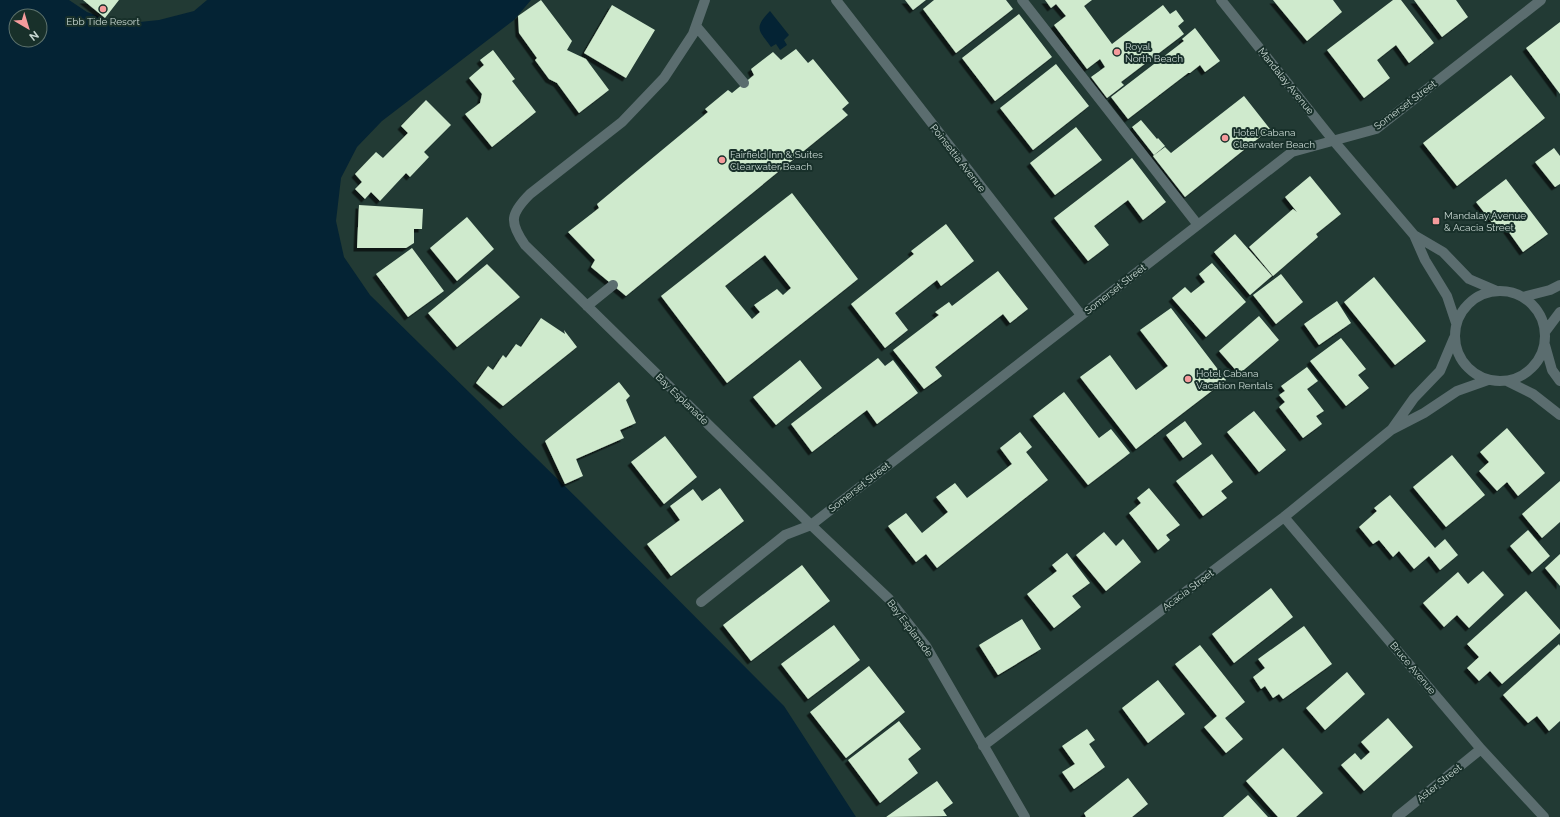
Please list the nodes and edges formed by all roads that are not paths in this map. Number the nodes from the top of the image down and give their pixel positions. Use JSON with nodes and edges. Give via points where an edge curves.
{"nodes":[{"id":1,"x":705,"y":0,"type":"edge"},
{"id":2,"x":836,"y":0,"type":"edge"},
{"id":3,"x":1022,"y":0,"type":"edge"},
{"id":4,"x":1221,"y":0,"type":"edge"},
{"id":5,"x":1541,"y":0,"type":"edge"},
{"id":6,"x":696,"y":26,"type":"junction"},
{"id":7,"x":744,"y":83,"type":"dead end"},
{"id":8,"x":1333,"y":140,"type":"junction"},
{"id":9,"x":1198,"y":225,"type":"junction"},
{"id":10,"x":1414,"y":235,"type":"junction"},
{"id":11,"x":613,"y":285,"type":"dead end"},
{"id":12,"x":1560,"y":285,"type":"edge"},
{"id":13,"x":1497,"y":291,"type":"junction"},
{"id":14,"x":1523,"y":297,"type":"junction"},
{"id":15,"x":587,"y":306,"type":"junction"},
{"id":16,"x":1560,"y":312,"type":"edge"},
{"id":17,"x":1081,"y":315,"type":"junction"},
{"id":18,"x":1456,"y":323,"type":"junction"},
{"id":19,"x":1545,"y":332,"type":"junction"},
{"id":20,"x":1454,"y":338,"type":"junction"},
{"id":21,"x":1545,"y":345,"type":"junction"},
{"id":22,"x":1488,"y":380,"type":"junction"},
{"id":23,"x":1506,"y":381,"type":"junction"},
{"id":24,"x":1560,"y":381,"type":"edge"},
{"id":25,"x":1560,"y":415,"type":"edge"},
{"id":26,"x":1391,"y":430,"type":"junction"},
{"id":27,"x":1284,"y":517,"type":"junction"},
{"id":28,"x":811,"y":525,"type":"junction"},
{"id":29,"x":701,"y":602,"type":"dead end"},
{"id":30,"x":983,"y":746,"type":"junction"},
{"id":31,"x":1481,"y":749,"type":"junction"},
{"id":32,"x":1024,"y":817,"type":"edge"},
{"id":33,"x":1397,"y":817,"type":"edge"},
{"id":34,"x":1544,"y":817,"type":"edge"}],
"edges":[{"from":1,"to":6,"type":"street","name":"Bay Esplanade"},
{"from":2,"to":17,"type":"street","name":"Poinsettia Avenue"},
{"from":3,"to":9,"type":"street"},
{"from":4,"to":8,"type":"street","name":"Mandalay Avenue"},
{"from":5,"to":8,"type":"street","name":"Somerset Street","via":[[1376,129]]},
{"from":6,"to":7,"type":"street"},
{"from":6,"to":15,"type":"street","name":"Bay Esplanade","via":[[664,78],[622,122],[530,194],[517,208],[514,219],[516,232],[525,246]]},
{"from":8,"to":9,"type":"street","name":"Somerset Street","via":[[1292,152]]},
{"from":8,"to":10,"type":"street","name":"Mandalay Avenue"},
{"from":9,"to":17,"type":"street","name":"Somerset Street"},
{"from":10,"to":13,"type":"street","name":"Mandalay Avenue","via":[[1443,252],[1469,279]]},
{"from":10,"to":18,"type":"street","name":"Mandalay Avenue","via":[[1425,260],[1447,296]]},
{"from":11,"to":15,"type":"street"},
{"from":12,"to":14,"type":"street"},
{"from":13,"to":14,"type":"street","via":[[1511,292]]},
{"from":13,"to":18,"type":"street","via":[[1472,300],[1462,310]]},
{"from":14,"to":19,"type":"street","via":[[1534,306],[1542,318]]},
{"from":15,"to":28,"type":"street","name":"Bay Esplanade"},
{"from":16,"to":19,"type":"street"},
{"from":17,"to":28,"type":"street","name":"Somerset Street"},
{"from":18,"to":20,"type":"street"},
{"from":19,"to":21,"type":"street"},
{"from":20,"to":22,"type":"street","via":[[1456,350],[1468,369]]},
{"from":20,"to":26,"type":"street","name":"Acacia Street","via":[[1440,371],[1414,398]]},
{"from":21,"to":23,"type":"street","via":[[1532,369],[1520,377]]},
{"from":21,"to":24,"type":"street","via":[[1552,370]]},
{"from":22,"to":23,"type":"street"},
{"from":22,"to":26,"type":"street","name":"Acacia Street","via":[[1457,391],[1424,413]]},
{"from":23,"to":25,"type":"street","via":[[1533,394]]},
{"from":26,"to":27,"type":"street","name":"Acacia Street"},
{"from":27,"to":30,"type":"street","name":"Acacia Street"},
{"from":27,"to":31,"type":"street","name":"Bruce Avenue"},
{"from":28,"to":29,"type":"street","name":"Somerset Street","via":[[786,535]]},
{"from":28,"to":30,"type":"street","name":"Bay Esplanade","via":[[889,600],[926,646]]},
{"from":30,"to":32,"type":"street","name":"Bay Esplanade"},
{"from":31,"to":33,"type":"street","name":"Aster Street"},
{"from":31,"to":34,"type":"street","name":"Bruce Avenue"}]}
